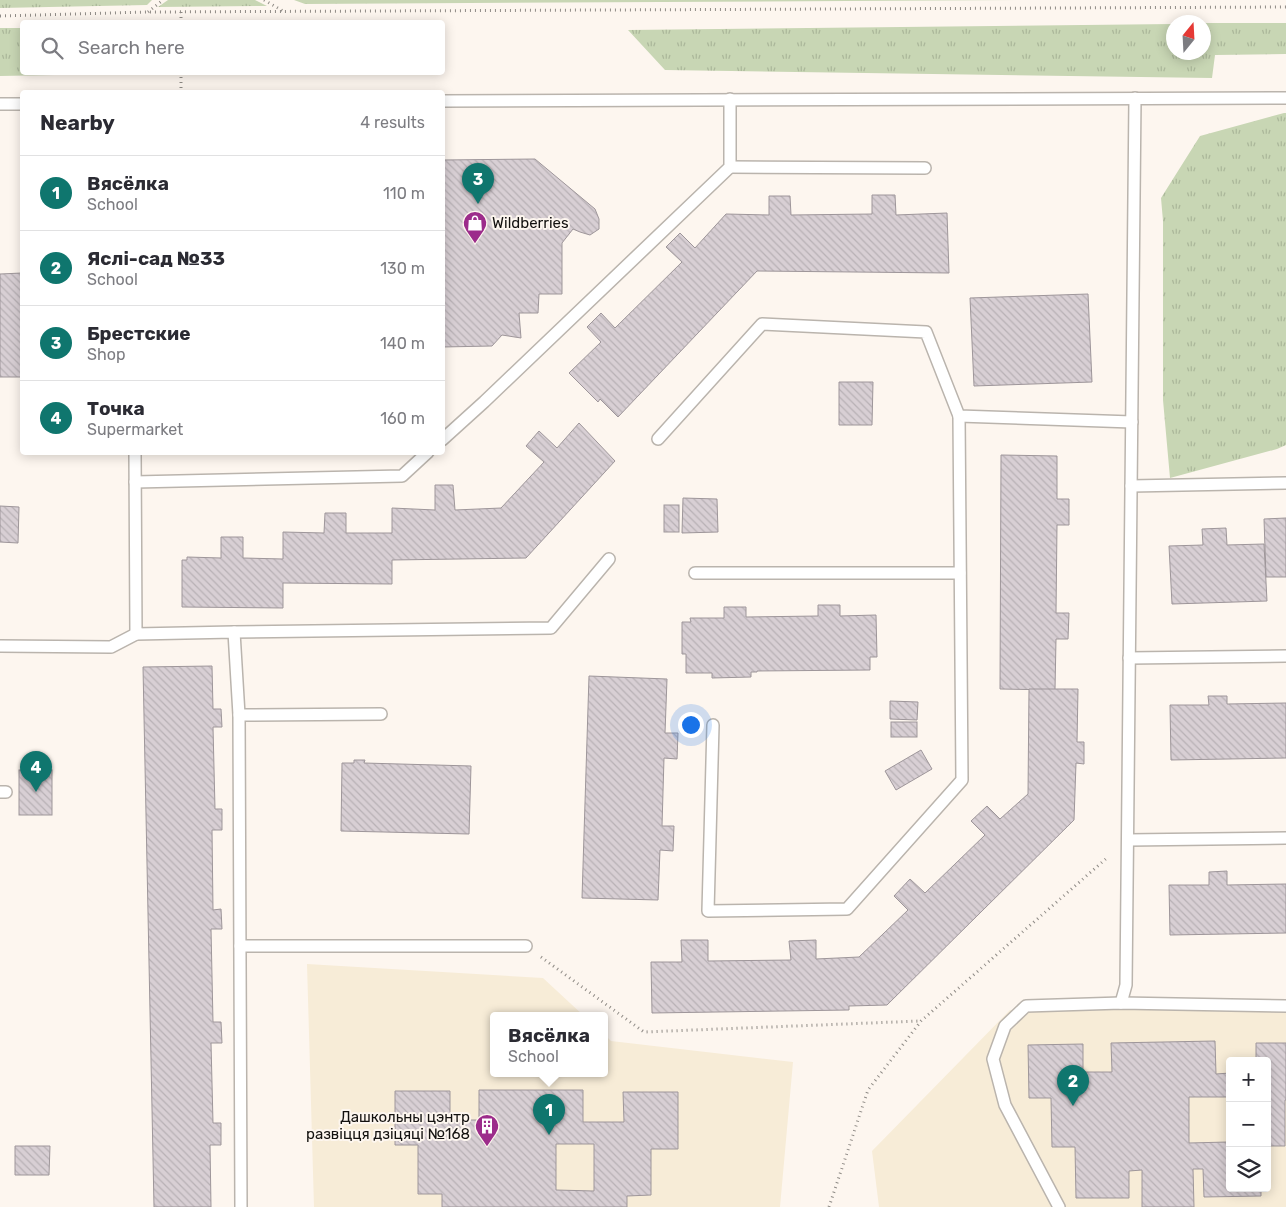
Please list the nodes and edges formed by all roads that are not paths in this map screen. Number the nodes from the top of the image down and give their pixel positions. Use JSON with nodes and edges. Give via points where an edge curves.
{"nodes":[{"id":1,"x":1135,"y":98,"type":"junction"},
{"id":2,"x":1286,"y":98,"type":"edge"},
{"id":3,"x":730,"y":100,"type":"junction"},
{"id":4,"x":445,"y":101,"type":"edge"},
{"id":5,"x":0,"y":104,"type":"edge"},
{"id":6,"x":20,"y":104,"type":"edge"},
{"id":7,"x":730,"y":167,"type":"junction"},
{"id":8,"x":925,"y":168,"type":"dead end"},
{"id":9,"x":959,"y":416,"type":"junction"},
{"id":10,"x":1132,"y":422,"type":"junction"},
{"id":11,"x":445,"y":437,"type":"edge"},
{"id":12,"x":658,"y":439,"type":"dead end"},
{"id":13,"x":135,"y":455,"type":"edge"},
{"id":14,"x":425,"y":455,"type":"edge"},
{"id":15,"x":135,"y":482,"type":"junction"},
{"id":16,"x":1286,"y":483,"type":"edge"},
{"id":17,"x":1131,"y":486,"type":"junction"},
{"id":18,"x":609,"y":559,"type":"dead end"},
{"id":19,"x":695,"y":573,"type":"dead end"},
{"id":20,"x":960,"y":573,"type":"junction"},
{"id":21,"x":234,"y":632,"type":"junction"},
{"id":22,"x":136,"y":634,"type":"junction"},
{"id":23,"x":0,"y":646,"type":"edge"},
{"id":24,"x":1286,"y":656,"type":"edge"},
{"id":25,"x":1129,"y":658,"type":"junction"},
{"id":26,"x":381,"y":714,"type":"dead end"},
{"id":27,"x":239,"y":715,"type":"junction"},
{"id":28,"x":713,"y":725,"type":"dead end"},
{"id":29,"x":1286,"y":838,"type":"edge"},
{"id":30,"x":1128,"y":840,"type":"junction"},
{"id":31,"x":240,"y":946,"type":"junction"},
{"id":32,"x":526,"y":946,"type":"road end"},
{"id":33,"x":1121,"y":1003,"type":"junction"},
{"id":34,"x":1286,"y":1006,"type":"edge"},
{"id":35,"x":241,"y":1207,"type":"edge"},
{"id":36,"x":1059,"y":1207,"type":"edge"}],
"edges":[{"from":1,"to":2,"type":"lane"},
{"from":1,"to":3,"type":"lane"},
{"from":1,"to":10,"type":"lane"},
{"from":3,"to":4,"type":"lane"},
{"from":3,"to":7,"type":"lane"},
{"from":5,"to":6,"type":"lane"},
{"from":7,"to":8,"type":"lane"},
{"from":7,"to":11,"type":"lane"},
{"from":9,"to":10,"type":"lane"},
{"from":9,"to":12,"type":"lane","via":[[926,332],[762,324]]},
{"from":9,"to":20,"type":"lane"},
{"from":10,"to":17,"type":"lane"},
{"from":13,"to":15,"type":"lane"},
{"from":14,"to":15,"type":"lane","via":[[402,476]]},
{"from":15,"to":22,"type":"lane"},
{"from":16,"to":17,"type":"lane"},
{"from":17,"to":25,"type":"lane"},
{"from":18,"to":21,"type":"lane","via":[[551,628]]},
{"from":19,"to":20,"type":"lane"},
{"from":20,"to":28,"type":"lane","via":[[962,780],[847,909],[708,910]]},
{"from":21,"to":22,"type":"lane"},
{"from":21,"to":27,"type":"lane"},
{"from":22,"to":23,"type":"lane","via":[[111,647]]},
{"from":24,"to":25,"type":"lane"},
{"from":25,"to":30,"type":"lane"},
{"from":26,"to":27,"type":"lane"},
{"from":27,"to":31,"type":"lane"},
{"from":29,"to":30,"type":"lane"},
{"from":30,"to":33,"type":"lane","via":[[1126,985]]},
{"from":31,"to":32,"type":"lane"},
{"from":31,"to":35,"type":"lane"},
{"from":33,"to":34,"type":"lane"},
{"from":33,"to":36,"type":"lane","via":[[1026,1006],[1005,1026],[993,1059],[1005,1105]]}]}
